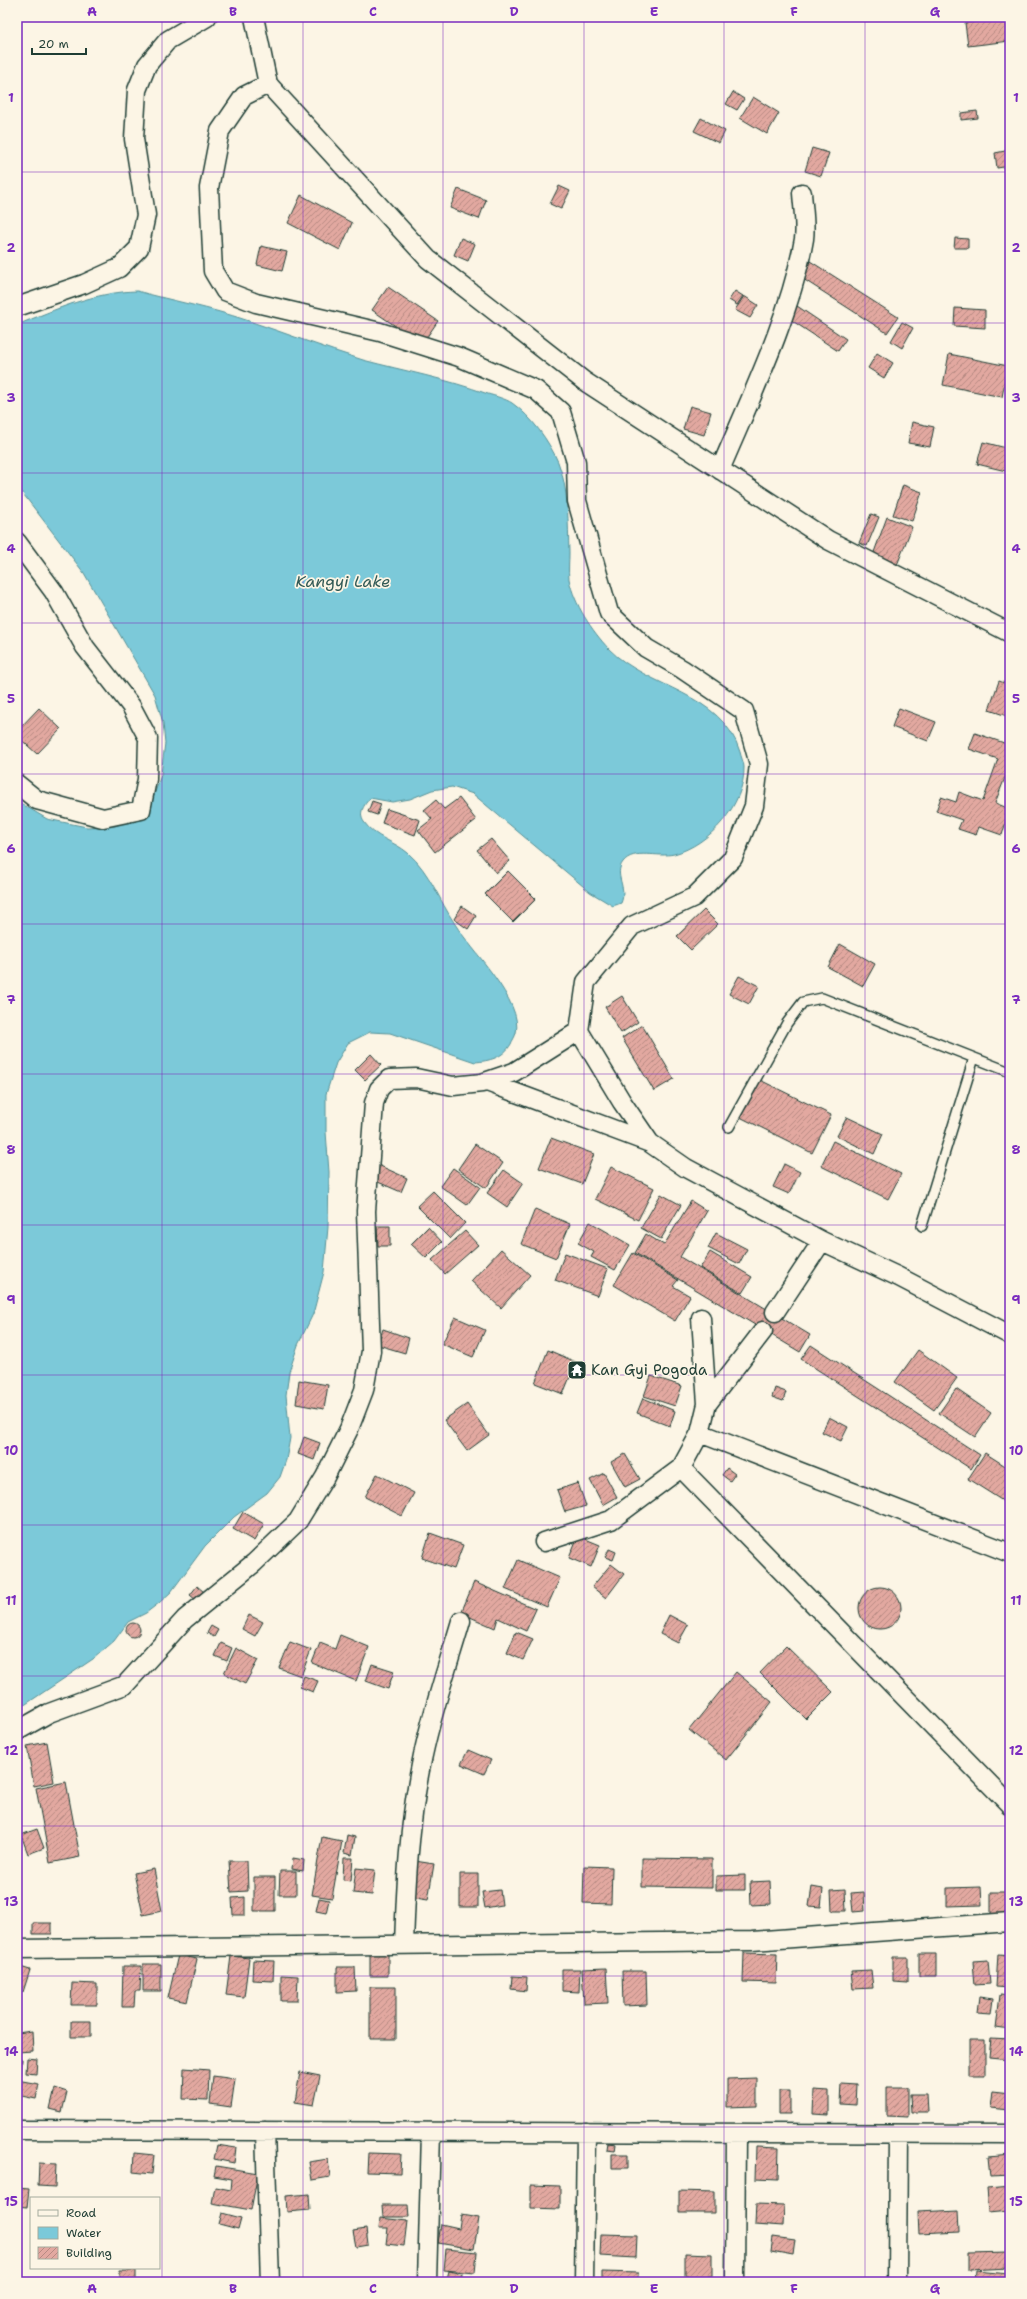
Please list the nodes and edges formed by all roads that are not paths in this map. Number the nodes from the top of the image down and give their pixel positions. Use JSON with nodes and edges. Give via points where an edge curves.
{"nodes":[{"id":1,"x":207,"y":17,"type":"edge"},
{"id":2,"x":254,"y":17,"type":"edge"},
{"id":3,"x":268,"y":84,"type":"junction"},
{"id":4,"x":802,"y":193,"type":"dead end"},
{"id":5,"x":17,"y":307,"type":"edge"},
{"id":6,"x":720,"y":470,"type":"junction"},
{"id":7,"x":17,"y":542,"type":"edge"},
{"id":8,"x":1010,"y":633,"type":"edge"},
{"id":9,"x":17,"y":784,"type":"edge"},
{"id":10,"x":579,"y":1031,"type":"junction"},
{"id":11,"x":974,"y":1058,"type":"junction"},
{"id":12,"x":1010,"y":1072,"type":"edge"},
{"id":13,"x":487,"y":1082,"type":"junction"},
{"id":14,"x":729,"y":1127,"type":"dead end"},
{"id":15,"x":650,"y":1143,"type":"junction"},
{"id":16,"x":922,"y":1226,"type":"dead end"},
{"id":17,"x":822,"y":1241,"type":"junction"},
{"id":18,"x":775,"y":1312,"type":"dead end"},
{"id":19,"x":701,"y":1318,"type":"dead end"},
{"id":20,"x":763,"y":1331,"type":"dead end"},
{"id":21,"x":1010,"y":1336,"type":"edge"},
{"id":22,"x":707,"y":1404,"type":"junction"},
{"id":23,"x":700,"y":1434,"type":"junction"},
{"id":24,"x":681,"y":1468,"type":"junction"},
{"id":25,"x":544,"y":1542,"type":"dead end"},
{"id":26,"x":1010,"y":1553,"type":"edge"},
{"id":27,"x":461,"y":1621,"type":"dead end"},
{"id":28,"x":17,"y":1731,"type":"edge"},
{"id":29,"x":1010,"y":1805,"type":"edge"},
{"id":30,"x":1010,"y":1922,"type":"edge"},
{"id":31,"x":404,"y":1945,"type":"junction"},
{"id":32,"x":17,"y":1949,"type":"edge"},
{"id":33,"x":17,"y":2130,"type":"edge"},
{"id":34,"x":265,"y":2131,"type":"junction"},
{"id":35,"x":431,"y":2132,"type":"junction"},
{"id":36,"x":586,"y":2132,"type":"junction"},
{"id":37,"x":736,"y":2133,"type":"junction"},
{"id":38,"x":898,"y":2134,"type":"junction"},
{"id":39,"x":1010,"y":2134,"type":"edge"},
{"id":40,"x":270,"y":2282,"type":"edge"},
{"id":41,"x":427,"y":2282,"type":"edge"},
{"id":42,"x":584,"y":2282,"type":"edge"},
{"id":43,"x":735,"y":2282,"type":"edge"},
{"id":44,"x":897,"y":2282,"type":"edge"}],
"edges":[{"from":1,"to":5,"type":"street","via":[[168,40],[147,65],[137,90],[134,139],[146,215],[139,248],[119,268],[84,284]]},
{"from":2,"to":3,"type":"street"},
{"from":3,"to":6,"type":"street","via":[[428,258],[584,381]]},
{"from":3,"to":10,"type":"street","via":[[244,96],[220,131],[209,188],[213,271],[225,291],[256,303],[380,332],[459,357],[536,390],[562,412],[576,462],[577,501],[609,613],[646,648],[744,711],[759,764],[754,806],[733,858],[694,897],[632,926],[586,982]]},
{"from":4,"to":6,"type":"street","via":[[804,237],[793,285],[764,367]]},
{"from":6,"to":8,"type":"street","via":[[828,540]]},
{"from":7,"to":9,"type":"street","via":[[54,592],[85,647],[131,706],[148,738],[147,779],[140,810],[103,818],[37,800]]},
{"from":10,"to":13,"type":"street","via":[[514,1072]]},
{"from":10,"to":15,"type":"street"},
{"from":11,"to":12,"type":"lane"},
{"from":11,"to":14,"type":"lane","via":[[822,998],[803,1002],[787,1023]]},
{"from":11,"to":16,"type":"lane"},
{"from":13,"to":15,"type":"street"},
{"from":13,"to":28,"type":"street","via":[[453,1086],[416,1078],[389,1079],[379,1089],[374,1103],[366,1211],[371,1351],[364,1390],[328,1470],[298,1522],[185,1619],[125,1685],[49,1713]]},
{"from":15,"to":17,"type":"street","via":[[686,1168]]},
{"from":17,"to":18,"type":"street"},
{"from":17,"to":21,"type":"street","via":[[899,1277]]},
{"from":19,"to":22,"type":"street"},
{"from":20,"to":22,"type":"street"},
{"from":22,"to":23,"type":"street"},
{"from":23,"to":24,"type":"street"},
{"from":23,"to":26,"type":"street"},
{"from":24,"to":25,"type":"street","via":[[612,1520]]},
{"from":24,"to":29,"type":"street"},
{"from":27,"to":31,"type":"street","via":[[421,1765],[412,1827]]},
{"from":30,"to":31,"type":"street","via":[[752,1941]]},
{"from":31,"to":32,"type":"street"},
{"from":33,"to":34,"type":"street"},
{"from":34,"to":35,"type":"street"},
{"from":34,"to":40,"type":"street"},
{"from":35,"to":36,"type":"street"},
{"from":35,"to":41,"type":"street"},
{"from":36,"to":37,"type":"street"},
{"from":36,"to":42,"type":"street"},
{"from":37,"to":38,"type":"street"},
{"from":37,"to":43,"type":"street"},
{"from":38,"to":39,"type":"street"},
{"from":38,"to":44,"type":"street"}]}
